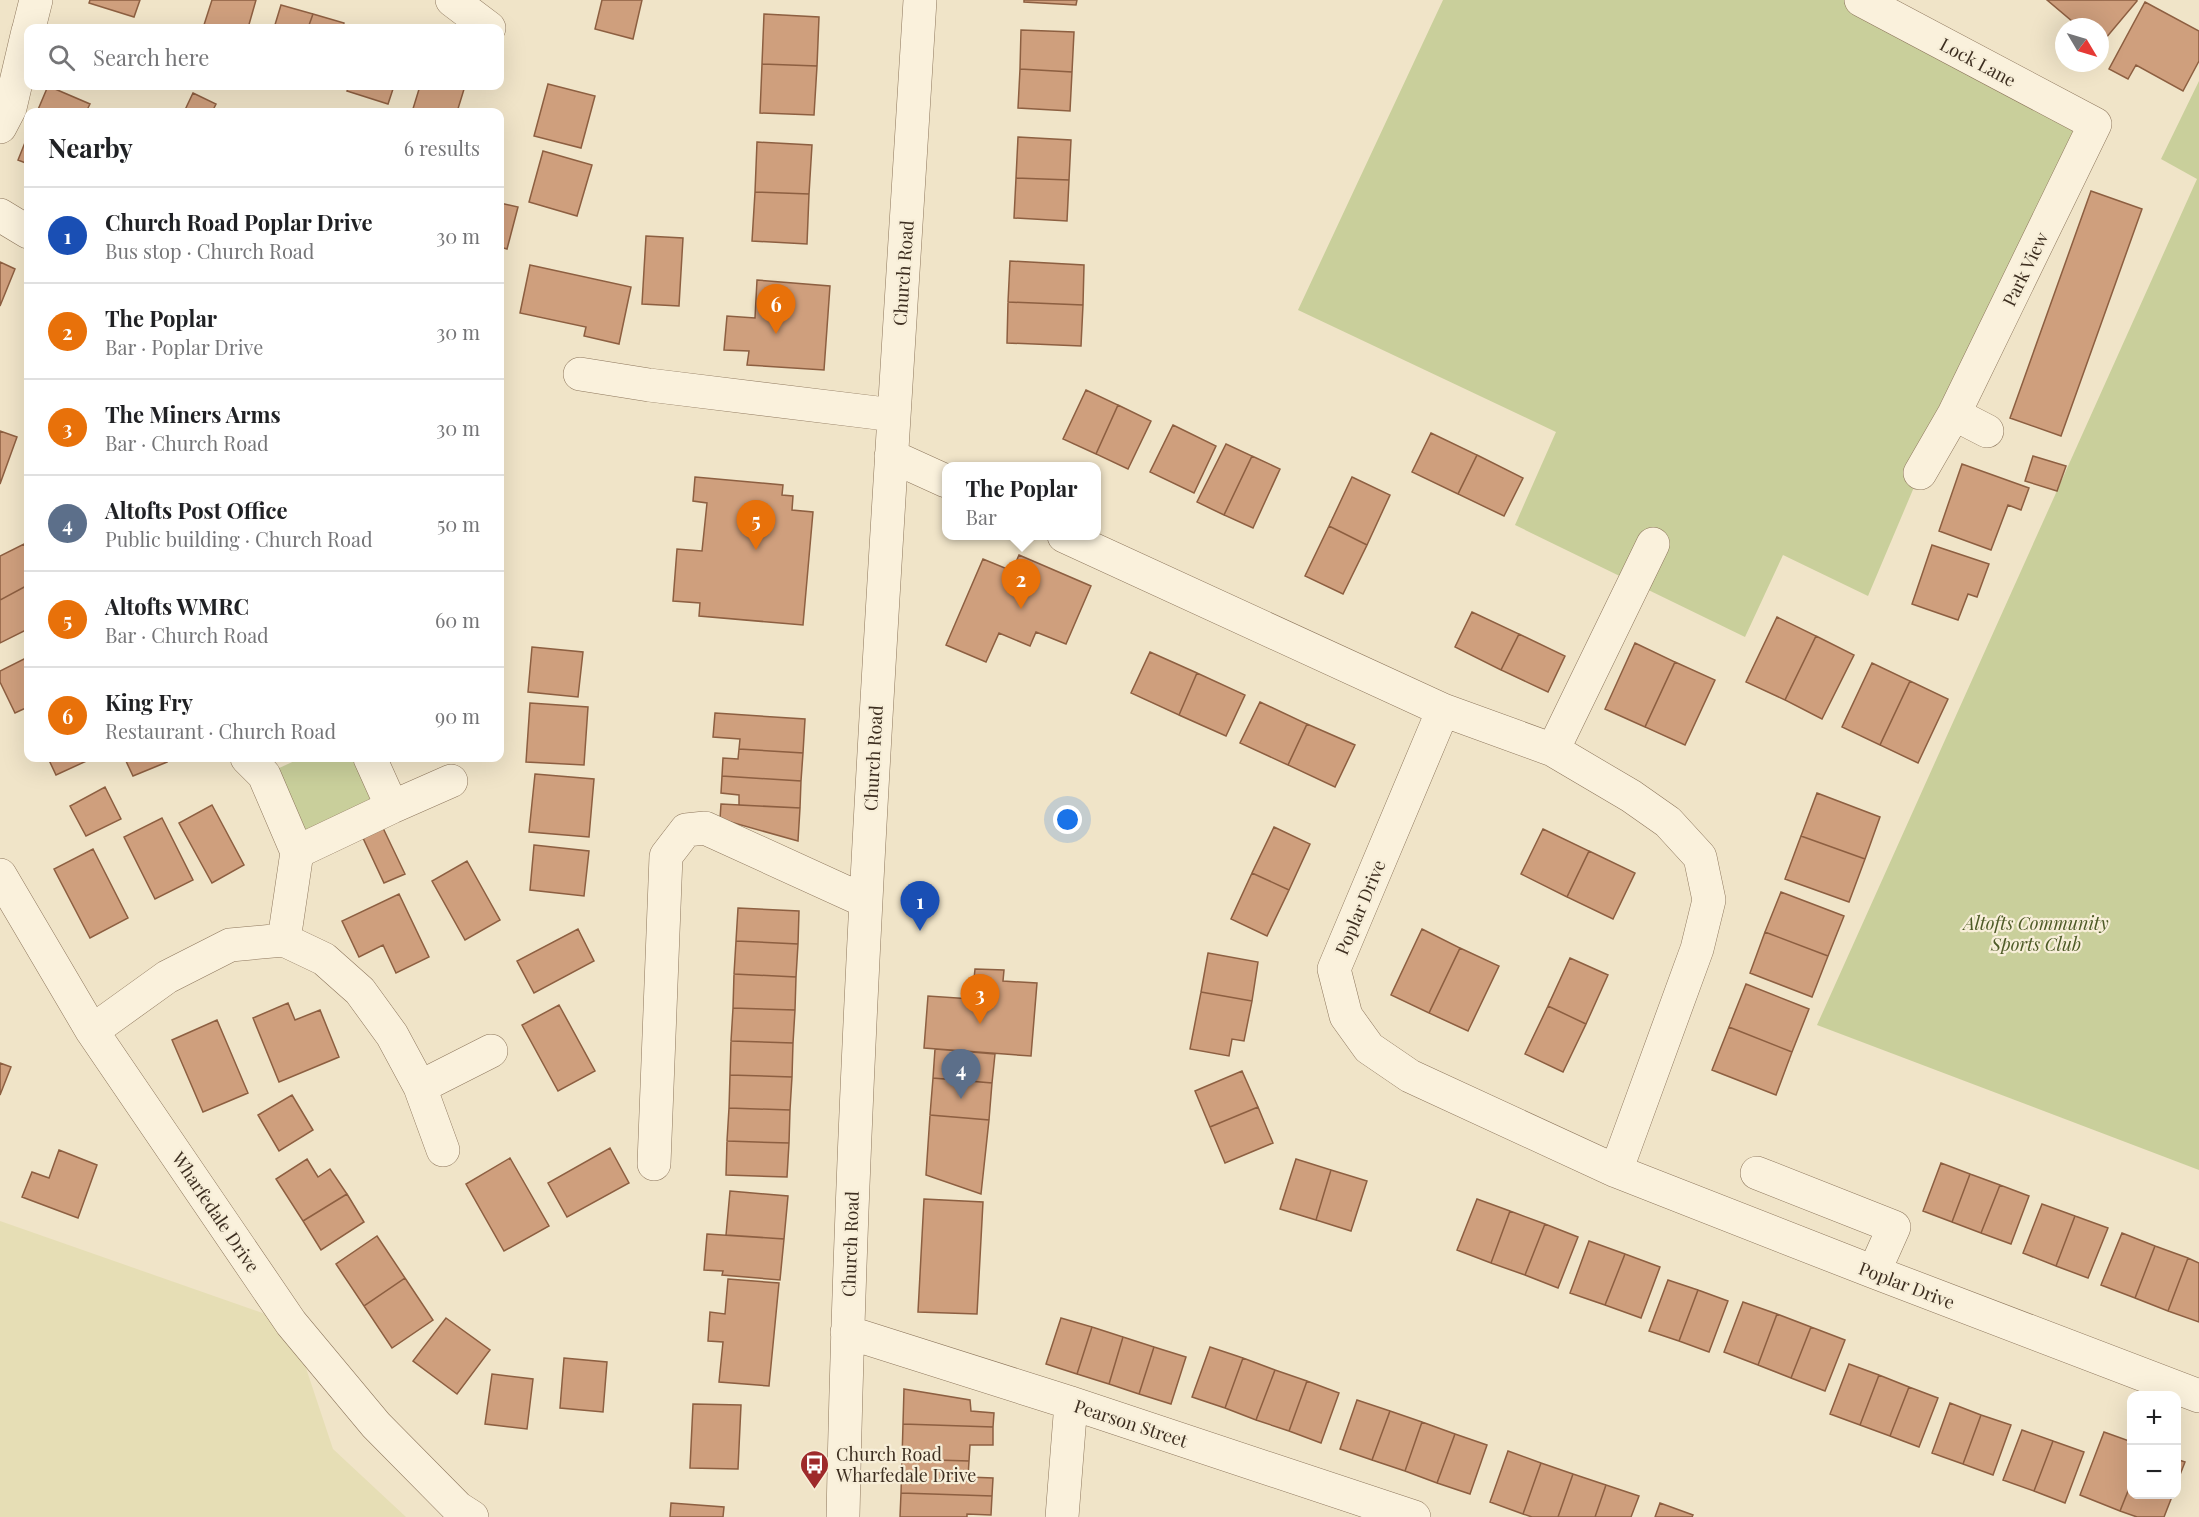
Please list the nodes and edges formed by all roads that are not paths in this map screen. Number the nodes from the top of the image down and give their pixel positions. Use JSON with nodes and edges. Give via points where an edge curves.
{"nodes":[{"id":1,"x":36,"y":0,"type":"edge"},
{"id":2,"x":452,"y":0,"type":"edge"},
{"id":3,"x":920,"y":0,"type":"edge"},
{"id":4,"x":1861,"y":0,"type":"edge"},
{"id":5,"x":30,"y":24,"type":"edge"},
{"id":6,"x":482,"y":24,"type":"edge"},
{"id":7,"x":24,"y":51,"type":"edge"},
{"id":8,"x":2095,"y":124,"type":"joint"},
{"id":9,"x":0,"y":127,"type":"edge"},
{"id":10,"x":0,"y":215,"type":"edge"},
{"id":11,"x":24,"y":230,"type":"edge"},
{"id":12,"x":580,"y":374,"type":"dead end"},
{"id":13,"x":1954,"y":414,"type":"junction"},
{"id":14,"x":894,"y":415,"type":"junction"},
{"id":15,"x":1987,"y":431,"type":"dead end"},
{"id":16,"x":891,"y":456,"type":"junction"},
{"id":17,"x":1920,"y":473,"type":"dead end"},
{"id":18,"x":942,"y":479,"type":"edge"},
{"id":19,"x":1073,"y":540,"type":"edge"},
{"id":20,"x":1653,"y":544,"type":"dead end"},
{"id":21,"x":1443,"y":710,"type":"junction"},
{"id":22,"x":1553,"y":750,"type":"junction"},
{"id":23,"x":251,"y":762,"type":"edge"},
{"id":24,"x":372,"y":762,"type":"edge"},
{"id":25,"x":452,"y":781,"type":"dead end"},
{"id":26,"x":392,"y":807,"type":"junction"},
{"id":27,"x":297,"y":852,"type":"junction"},
{"id":28,"x":0,"y":875,"type":"edge"},
{"id":29,"x":864,"y":901,"type":"junction"},
{"id":30,"x":284,"y":940,"type":"junction"},
{"id":31,"x":92,"y":1031,"type":"junction"},
{"id":32,"x":491,"y":1051,"type":"dead end"},
{"id":33,"x":420,"y":1087,"type":"junction"},
{"id":34,"x":444,"y":1150,"type":"dead end"},
{"id":35,"x":654,"y":1164,"type":"dead end"},
{"id":36,"x":1616,"y":1170,"type":"junction"},
{"id":37,"x":1757,"y":1173,"type":"dead end"},
{"id":38,"x":1874,"y":1272,"type":"junction"},
{"id":39,"x":847,"y":1332,"type":"junction"},
{"id":40,"x":2199,"y":1396,"type":"edge"},
{"id":41,"x":1071,"y":1403,"type":"junction"},
{"id":42,"x":472,"y":1517,"type":"edge"},
{"id":43,"x":843,"y":1517,"type":"edge"},
{"id":44,"x":1062,"y":1517,"type":"edge"},
{"id":45,"x":1414,"y":1517,"type":"edge"}],
"edges":[{"from":1,"to":5,"type":"street"},
{"from":2,"to":6,"type":"street"},
{"from":3,"to":14,"type":"street","name":"Church Road"},
{"from":4,"to":8,"type":"street","name":"Lock Lane"},
{"from":7,"to":9,"type":"street","via":[[10,108]]},
{"from":8,"to":13,"type":"street","name":"Park View"},
{"from":10,"to":11,"type":"street"},
{"from":12,"to":14,"type":"street"},
{"from":13,"to":15,"type":"street"},
{"from":13,"to":17,"type":"street","name":"Park View"},
{"from":14,"to":16,"type":"street","name":"Church Road"},
{"from":16,"to":18,"type":"street"},
{"from":16,"to":29,"type":"street","name":"Church Road"},
{"from":19,"to":21,"type":"street"},
{"from":20,"to":22,"type":"street"},
{"from":21,"to":22,"type":"street"},
{"from":21,"to":36,"type":"street","name":"Poplar Drive","via":[[1334,969],[1346,1016],[1369,1048],[1410,1076]]},
{"from":22,"to":36,"type":"street","via":[[1668,822],[1700,857],[1709,900],[1697,949]]},
{"from":23,"to":27,"type":"street","via":[[264,775]]},
{"from":24,"to":26,"type":"street"},
{"from":25,"to":26,"type":"street"},
{"from":26,"to":27,"type":"street"},
{"from":27,"to":30,"type":"street"},
{"from":28,"to":31,"type":"street","name":"Wharfedale Drive"},
{"from":29,"to":35,"type":"street","via":[[705,828],[686,830],[666,856]]},
{"from":29,"to":39,"type":"street","name":"Church Road"},
{"from":30,"to":31,"type":"street","via":[[230,945],[167,976]]},
{"from":30,"to":33,"type":"street","via":[[324,959],[360,991],[392,1035]]},
{"from":31,"to":42,"type":"street","name":"Wharfedale Drive","via":[[291,1323],[376,1425],[458,1508]]},
{"from":32,"to":33,"type":"street"},
{"from":33,"to":34,"type":"street"},
{"from":36,"to":38,"type":"street","name":"Poplar Drive"},
{"from":37,"to":38,"type":"street","via":[[1894,1227]]},
{"from":38,"to":40,"type":"street","name":"Poplar Drive"},
{"from":39,"to":41,"type":"street","name":"Pearson Street"},
{"from":39,"to":43,"type":"street","name":"Church Road"},
{"from":41,"to":44,"type":"street"},
{"from":41,"to":45,"type":"street","name":"Pearson Street"}]}
